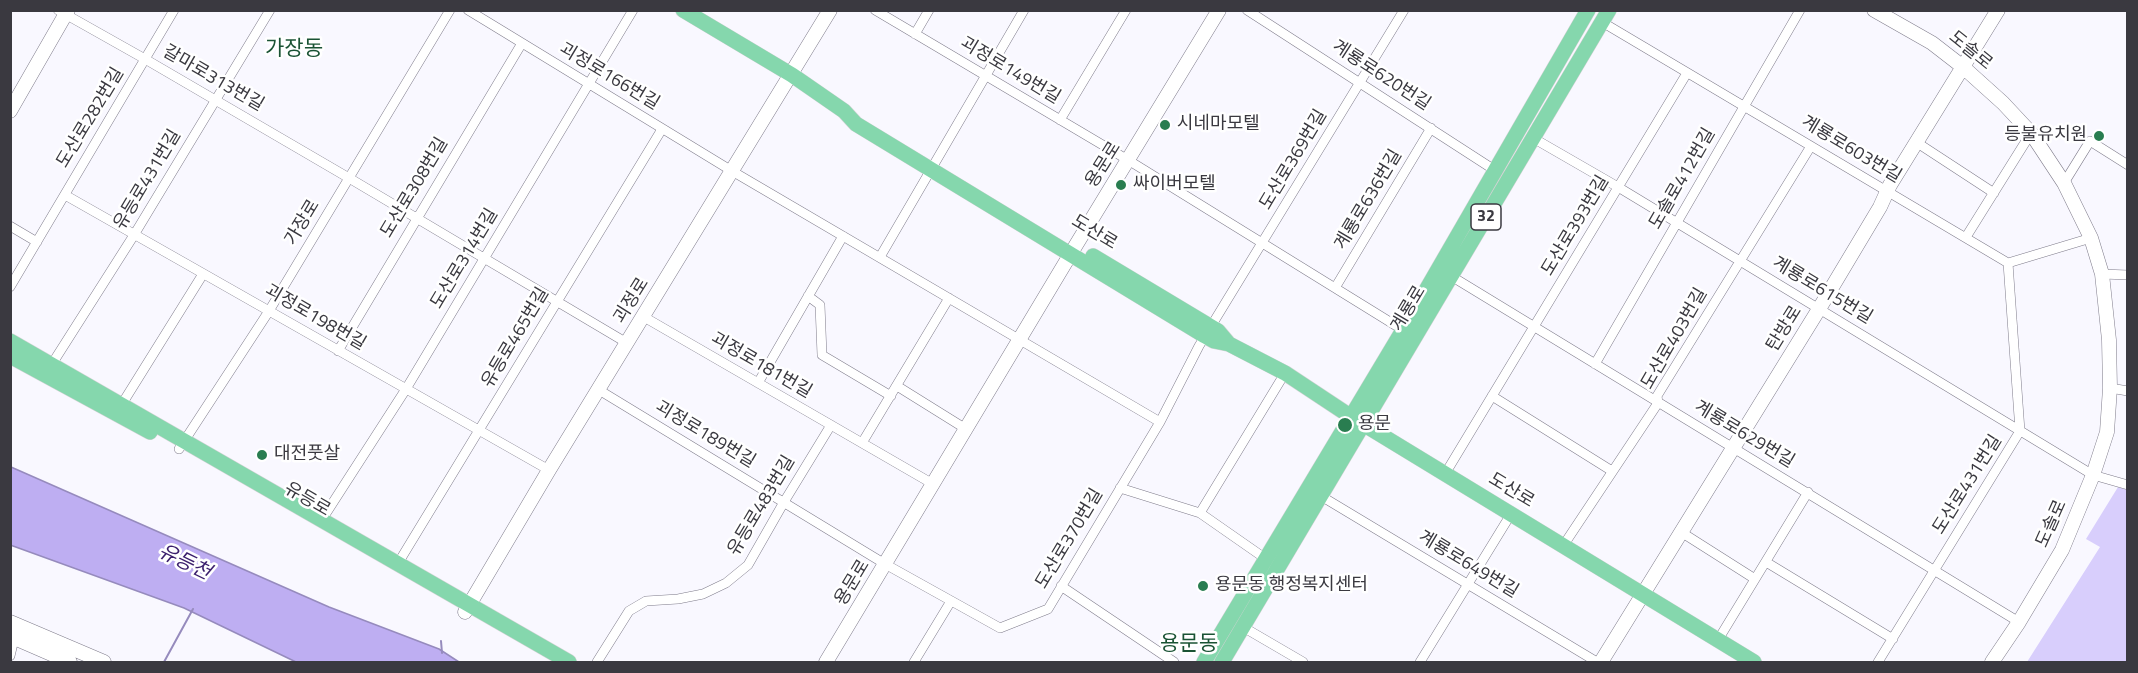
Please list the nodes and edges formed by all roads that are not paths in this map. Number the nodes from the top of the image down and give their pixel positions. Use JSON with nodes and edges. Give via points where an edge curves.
{"nodes":[{"id":1,"x":174,"y":10,"type":"edge"},
{"id":2,"x":270,"y":10,"type":"edge"},
{"id":3,"x":450,"y":10,"type":"edge"},
{"id":4,"x":468,"y":10,"type":"edge"},
{"id":5,"x":633,"y":10,"type":"edge"},
{"id":6,"x":683,"y":10,"type":"edge"},
{"id":7,"x":830,"y":10,"type":"edge"},
{"id":8,"x":875,"y":10,"type":"edge"},
{"id":9,"x":928,"y":10,"type":"edge"},
{"id":10,"x":1024,"y":10,"type":"edge"},
{"id":11,"x":1126,"y":10,"type":"edge"},
{"id":12,"x":1219,"y":10,"type":"edge"},
{"id":13,"x":1247,"y":10,"type":"edge"},
{"id":14,"x":1404,"y":10,"type":"edge"},
{"id":15,"x":1588,"y":10,"type":"edge"},
{"id":16,"x":1800,"y":10,"type":"edge"},
{"id":17,"x":1874,"y":10,"type":"edge"},
{"id":18,"x":1998,"y":10,"type":"edge"},
{"id":19,"x":62,"y":12,"type":"edge"},
{"id":20,"x":1605,"y":16,"type":"edge"},
{"id":21,"x":915,"y":34,"type":"junction"},
{"id":22,"x":522,"y":44,"type":"junction"},
{"id":23,"x":145,"y":59,"type":"junction"},
{"id":24,"x":1963,"y":67,"type":"junction"},
{"id":25,"x":1687,"y":73,"type":"junction"},
{"id":26,"x":792,"y":75,"type":"junction"},
{"id":27,"x":986,"y":76,"type":"junction"},
{"id":28,"x":1360,"y":83,"type":"junction"},
{"id":29,"x":589,"y":84,"type":"junction"},
{"id":30,"x":10,"y":93,"type":"edge"},
{"id":31,"x":216,"y":100,"type":"junction"},
{"id":32,"x":1744,"y":106,"type":"junction"},
{"id":33,"x":10,"y":111,"type":"edge"},
{"id":34,"x":1060,"y":120,"type":"junction"},
{"id":35,"x":1431,"y":128,"type":"junction"},
{"id":36,"x":662,"y":129,"type":"junction"},
{"id":37,"x":2031,"y":133,"type":"junction"},
{"id":38,"x":1533,"y":138,"type":"junction"},
{"id":39,"x":1916,"y":142,"type":"junction"},
{"id":40,"x":1811,"y":146,"type":"junction"},
{"id":41,"x":1128,"y":160,"type":"junction"},
{"id":42,"x":933,"y":165,"type":"junction"},
{"id":43,"x":2127,"y":165,"type":"edge"},
{"id":44,"x":732,"y":171,"type":"junction"},
{"id":45,"x":1496,"y":171,"type":"junction"},
{"id":46,"x":349,"y":178,"type":"junction"},
{"id":47,"x":2064,"y":183,"type":"junction"},
{"id":48,"x":1618,"y":187,"type":"junction"},
{"id":49,"x":1887,"y":191,"type":"junction"},
{"id":50,"x":1994,"y":193,"type":"junction"},
{"id":51,"x":64,"y":195,"type":"junction"},
{"id":52,"x":417,"y":218,"type":"junction"},
{"id":53,"x":1677,"y":223,"type":"junction"},
{"id":54,"x":10,"y":226,"type":"edge"},
{"id":55,"x":134,"y":235,"type":"junction"},
{"id":56,"x":843,"y":236,"type":"junction"},
{"id":57,"x":1965,"y":237,"type":"junction"},
{"id":58,"x":2091,"y":238,"type":"junction"},
{"id":59,"x":37,"y":242,"type":"junction"},
{"id":60,"x":1263,"y":243,"type":"junction"},
{"id":61,"x":1073,"y":250,"type":"junction"},
{"id":62,"x":880,"y":257,"type":"junction"},
{"id":63,"x":484,"y":258,"type":"junction"},
{"id":64,"x":1740,"y":261,"type":"junction"},
{"id":65,"x":2008,"y":263,"type":"junction"},
{"id":66,"x":203,"y":274,"type":"junction"},
{"id":67,"x":2102,"y":274,"type":"junction"},
{"id":68,"x":2127,"y":275,"type":"edge"},
{"id":69,"x":1451,"y":276,"type":"junction"},
{"id":70,"x":10,"y":286,"type":"edge"},
{"id":71,"x":1335,"y":288,"type":"junction"},
{"id":72,"x":808,"y":296,"type":"junction"},
{"id":73,"x":950,"y":298,"type":"junction"},
{"id":74,"x":557,"y":302,"type":"junction"},
{"id":75,"x":1819,"y":309,"type":"junction"},
{"id":76,"x":269,"y":312,"type":"junction"},
{"id":77,"x":644,"y":317,"type":"junction"},
{"id":78,"x":1535,"y":325,"type":"junction"},
{"id":79,"x":1403,"y":330,"type":"junction"},
{"id":80,"x":1208,"y":332,"type":"junction"},
{"id":81,"x":1020,"y":340,"type":"junction"},
{"id":82,"x":10,"y":341,"type":"edge"},
{"id":83,"x":627,"y":343,"type":"junction"},
{"id":84,"x":338,"y":351,"type":"junction"},
{"id":85,"x":10,"y":356,"type":"edge"},
{"id":86,"x":52,"y":364,"type":"junction"},
{"id":87,"x":1595,"y":364,"type":"junction"},
{"id":88,"x":1285,"y":373,"type":"junction"},
{"id":89,"x":759,"y":383,"type":"junction"},
{"id":90,"x":897,"y":386,"type":"junction"},
{"id":91,"x":2110,"y":388,"type":"junction"},
{"id":92,"x":406,"y":389,"type":"junction"},
{"id":93,"x":599,"y":390,"type":"junction"},
{"id":94,"x":2127,"y":391,"type":"edge"},
{"id":95,"x":891,"y":396,"type":"junction"},
{"id":96,"x":1492,"y":396,"type":"junction"},
{"id":97,"x":1658,"y":403,"type":"junction"},
{"id":98,"x":122,"y":404,"type":"junction"},
{"id":99,"x":1357,"y":420,"type":"junction"},
{"id":100,"x":1160,"y":422,"type":"junction"},
{"id":101,"x":831,"y":425,"type":"junction"},
{"id":102,"x":966,"y":429,"type":"junction"},
{"id":103,"x":479,"y":430,"type":"junction"},
{"id":104,"x":2020,"y":431,"type":"junction"},
{"id":105,"x":862,"y":443,"type":"junction"},
{"id":106,"x":181,"y":445,"type":"junction"},
{"id":107,"x":1733,"y":447,"type":"junction"},
{"id":108,"x":549,"y":470,"type":"junction"},
{"id":109,"x":1612,"y":471,"type":"junction"},
{"id":110,"x":1445,"y":474,"type":"junction"},
{"id":111,"x":2093,"y":475,"type":"junction"},
{"id":112,"x":933,"y":484,"type":"junction"},
{"id":113,"x":2127,"y":485,"type":"edge"},
{"id":114,"x":1120,"y":488,"type":"junction"},
{"id":115,"x":1808,"y":492,"type":"junction"},
{"id":116,"x":1321,"y":496,"type":"junction"},
{"id":117,"x":784,"y":502,"type":"junction"},
{"id":118,"x":1200,"y":513,"type":"junction"},
{"id":119,"x":1511,"y":514,"type":"junction"},
{"id":120,"x":321,"y":521,"type":"junction"},
{"id":121,"x":1681,"y":532,"type":"junction"},
{"id":122,"x":1563,"y":546,"type":"junction"},
{"id":123,"x":1266,"y":559,"type":"junction"},
{"id":124,"x":1766,"y":562,"type":"junction"},
{"id":125,"x":885,"y":564,"type":"junction"},
{"id":126,"x":396,"y":565,"type":"junction"},
{"id":127,"x":1935,"y":570,"type":"junction"},
{"id":128,"x":1755,"y":579,"type":"junction"},
{"id":129,"x":1468,"y":584,"type":"junction"},
{"id":130,"x":1061,"y":586,"type":"junction"},
{"id":131,"x":1642,"y":594,"type":"junction"},
{"id":132,"x":951,"y":601,"type":"junction"},
{"id":133,"x":468,"y":609,"type":"junction"},
{"id":134,"x":2019,"y":622,"type":"junction"},
{"id":135,"x":1243,"y":627,"type":"junction"},
{"id":136,"x":13,"y":630,"type":"edge"},
{"id":137,"x":1893,"y":639,"type":"junction"},
{"id":138,"x":1718,"y":640,"type":"junction"},
{"id":139,"x":10,"y":656,"type":"edge"},
{"id":140,"x":1422,"y":660,"type":"edge"},
{"id":141,"x":70,"y":663,"type":"edge"},
{"id":142,"x":104,"y":663,"type":"edge"},
{"id":143,"x":552,"y":663,"type":"edge"},
{"id":144,"x":569,"y":663,"type":"edge"},
{"id":145,"x":597,"y":663,"type":"edge"},
{"id":146,"x":826,"y":663,"type":"edge"},
{"id":147,"x":914,"y":663,"type":"edge"},
{"id":148,"x":1174,"y":663,"type":"edge"},
{"id":149,"x":1204,"y":663,"type":"edge"},
{"id":150,"x":1222,"y":663,"type":"edge"},
{"id":151,"x":1304,"y":663,"type":"edge"},
{"id":152,"x":1433,"y":663,"type":"edge"},
{"id":153,"x":1599,"y":663,"type":"edge"},
{"id":154,"x":1754,"y":663,"type":"edge"},
{"id":155,"x":1878,"y":663,"type":"edge"},
{"id":156,"x":1992,"y":663,"type":"edge"}],
"edges":[{"from":1,"to":23,"type":"street","name":"도산로282번길"},
{"from":2,"to":31,"type":"street","name":"유등로431번길"},
{"from":3,"to":46,"type":"street","name":"가장로"},
{"from":4,"to":22,"type":"street","name":"괴정로166번길"},
{"from":5,"to":29,"type":"street","name":"도산로314번길"},
{"from":6,"to":26,"type":"main road","name":"도산로"},
{"from":7,"to":26,"type":"street","name":"괴정로"},
{"from":8,"to":21,"type":"street","name":"괴정로149번길"},
{"from":9,"to":21,"type":"street"},
{"from":10,"to":27,"type":"street"},
{"from":11,"to":34,"type":"street"},
{"from":12,"to":41,"type":"street","name":"용문로"},
{"from":13,"to":28,"type":"street","name":"계룡로620번길"},
{"from":14,"to":28,"type":"street","name":"도산로369번길"},
{"from":15,"to":45,"type":"main road","name":"계룡로","number":"32"},
{"from":16,"to":32,"type":"street","name":"도솔로412번길"},
{"from":17,"to":24,"type":"street","name":"도솔로","via":[[1932,43]]},
{"from":18,"to":24,"type":"street","name":"탄방로"},
{"from":19,"to":23,"type":"street","name":"갈마로313번길"},
{"from":19,"to":30,"type":"street"},
{"from":19,"to":33,"type":"street"},
{"from":20,"to":25,"type":"street","name":"계룡로603번길"},
{"from":20,"to":38,"type":"main road","name":"계룡로","number":"32"},
{"from":21,"to":27,"type":"street","name":"괴정로149번길"},
{"from":22,"to":29,"type":"street","name":"괴정로166번길"},
{"from":22,"to":52,"type":"street","name":"도산로308번길"},
{"from":23,"to":31,"type":"street","name":"갈마로313번길"},
{"from":23,"to":51,"type":"street","name":"도산로282번길"},
{"from":24,"to":37,"type":"street","name":"도솔로"},
{"from":24,"to":39,"type":"street","name":"탄방로"},
{"from":25,"to":32,"type":"street","name":"계룡로603번길"},
{"from":25,"to":48,"type":"street","name":"도산로393번길"},
{"from":26,"to":42,"type":"main road","name":"도산로","via":[[844,111],[856,124]]},
{"from":26,"to":44,"type":"street","name":"괴정로"},
{"from":27,"to":34,"type":"street","name":"괴정로149번길"},
{"from":27,"to":42,"type":"street"},
{"from":28,"to":35,"type":"street","name":"계룡로620번길"},
{"from":28,"to":60,"type":"street","name":"도산로369번길"},
{"from":29,"to":36,"type":"street","name":"괴정로166번길"},
{"from":29,"to":63,"type":"street","name":"도산로314번길"},
{"from":31,"to":46,"type":"street","name":"갈마로313번길"},
{"from":31,"to":55,"type":"street","name":"유등로431번길"},
{"from":32,"to":40,"type":"street","name":"계룡로603번길"},
{"from":32,"to":53,"type":"street","name":"도솔로412번길"},
{"from":34,"to":41,"type":"street","name":"괴정로149번길"},
{"from":35,"to":45,"type":"street","name":"계룡로620번길"},
{"from":35,"to":71,"type":"street","name":"계룡로636번길"},
{"from":36,"to":44,"type":"street","name":"괴정로166번길"},
{"from":36,"to":74,"type":"street","name":"유등로465번길"},
{"from":37,"to":47,"type":"street","name":"도솔로"},
{"from":37,"to":50,"type":"street"},
{"from":38,"to":48,"type":"street","name":"계룡로615번길"},
{"from":38,"to":69,"type":"main road","name":"계룡로","number":"32"},
{"from":39,"to":49,"type":"street","name":"탄방로"},
{"from":39,"to":50,"type":"street"},
{"from":40,"to":49,"type":"street","name":"계룡로603번길"},
{"from":40,"to":64,"type":"street","name":"도산로403번길"},
{"from":41,"to":60,"type":"street"},
{"from":41,"to":61,"type":"street","name":"용문로"},
{"from":42,"to":61,"type":"main road","name":"도산로"},
{"from":42,"to":62,"type":"street"},
{"from":43,"to":47,"type":"street","via":[[2090,141]]},
{"from":44,"to":56,"type":"street","name":"괴정로166번길"},
{"from":44,"to":77,"type":"street","name":"괴정로"},
{"from":45,"to":79,"type":"main road","name":"계룡로","number":"32"},
{"from":46,"to":52,"type":"street","name":"갈마로313번길"},
{"from":46,"to":76,"type":"street","name":"가장로"},
{"from":47,"to":58,"type":"street","name":"도솔로"},
{"from":48,"to":53,"type":"street","name":"계룡로615번길"},
{"from":48,"to":78,"type":"street","name":"도산로393번길"},
{"from":49,"to":57,"type":"street","name":"계룡로603번길"},
{"from":49,"to":75,"type":"street","name":"탄방로"},
{"from":50,"to":57,"type":"street"},
{"from":51,"to":55,"type":"street","name":"괴정로198번길"},
{"from":51,"to":59,"type":"street","name":"도산로282번길"},
{"from":52,"to":63,"type":"street","name":"갈마로313번길"},
{"from":52,"to":84,"type":"street","name":"도산로308번길"},
{"from":53,"to":64,"type":"street","name":"계룡로615번길"},
{"from":53,"to":87,"type":"street","name":"도솔로412번길"},
{"from":54,"to":59,"type":"street"},
{"from":55,"to":66,"type":"street","name":"괴정로198번길"},
{"from":55,"to":86,"type":"street","name":"유등로431번길"},
{"from":56,"to":62,"type":"street","name":"괴정로166번길"},
{"from":56,"to":72,"type":"street"},
{"from":57,"to":65,"type":"street","name":"계룡로603번길"},
{"from":58,"to":65,"type":"street"},
{"from":58,"to":67,"type":"street","name":"도솔로"},
{"from":59,"to":70,"type":"street","name":"도산로282번길"},
{"from":60,"to":71,"type":"street"},
{"from":60,"to":80,"type":"street","name":"도산로369번길"},
{"from":61,"to":80,"type":"main road","name":"도산로"},
{"from":61,"to":81,"type":"street","name":"용문로"},
{"from":62,"to":73,"type":"street","name":"괴정로166번길"},
{"from":63,"to":74,"type":"street","name":"갈마로313번길"},
{"from":63,"to":92,"type":"street","name":"도산로314번길"},
{"from":64,"to":75,"type":"street","name":"계룡로615번길"},
{"from":64,"to":97,"type":"street","name":"도산로403번길","via":[[1657,396]]},
{"from":65,"to":104,"type":"street","name":"도산로431번길"},
{"from":66,"to":76,"type":"street","name":"괴정로198번길"},
{"from":66,"to":98,"type":"street"},
{"from":67,"to":68,"type":"street"},
{"from":67,"to":91,"type":"street","name":"도솔로"},
{"from":69,"to":78,"type":"street","name":"계룡로629번길"},
{"from":69,"to":99,"type":"main road","name":"계룡로","number":"32"},
{"from":71,"to":79,"type":"street"},
{"from":72,"to":89,"type":"street"},
{"from":72,"to":95,"type":"street","via":[[820,305],[822,356]]},
{"from":73,"to":81,"type":"street","name":"괴정로166번길"},
{"from":73,"to":90,"type":"street"},
{"from":74,"to":83,"type":"street","name":"갈마로313번길"},
{"from":74,"to":103,"type":"street","name":"유등로465번길"},
{"from":75,"to":104,"type":"street","name":"계룡로615번길"},
{"from":75,"to":107,"type":"street","name":"탄방로"},
{"from":76,"to":84,"type":"street","name":"괴정로198번길"},
{"from":76,"to":106,"type":"street","name":"가장로"},
{"from":77,"to":83,"type":"street","name":"괴정로"},
{"from":77,"to":89,"type":"street","name":"괴정로181번길"},
{"from":78,"to":87,"type":"street","name":"계룡로629번길"},
{"from":78,"to":96,"type":"street","name":"도산로393번길"},
{"from":79,"to":99,"type":"main road","name":"계룡로","number":"32"},
{"from":80,"to":88,"type":"main road","name":"도산로","via":[[1214,341],[1229,344]]},
{"from":80,"to":100,"type":"street","name":"도산로370번길"},
{"from":81,"to":100,"type":"street"},
{"from":81,"to":102,"type":"street","name":"용문로"},
{"from":82,"to":86,"type":"main road","name":"유등로"},
{"from":83,"to":93,"type":"street","name":"괴정로"},
{"from":84,"to":92,"type":"street","name":"괴정로198번길"},
{"from":85,"to":106,"type":"main road","name":"유등로"},
{"from":86,"to":98,"type":"main road","name":"유등로"},
{"from":87,"to":97,"type":"street","name":"계룡로629번길"},
{"from":88,"to":99,"type":"main road","name":"도산로"},
{"from":88,"to":118,"type":"street"},
{"from":89,"to":101,"type":"street","name":"괴정로181번길"},
{"from":90,"to":95,"type":"street"},
{"from":90,"to":102,"type":"street"},
{"from":91,"to":94,"type":"street"},
{"from":91,"to":111,"type":"street","name":"도솔로","via":[[2107,432]]},
{"from":92,"to":103,"type":"street","name":"괴정로198번길"},
{"from":92,"to":120,"type":"street","name":"도산로314번길"},
{"from":93,"to":108,"type":"street","name":"괴정로"},
{"from":93,"to":117,"type":"street","name":"괴정로189번길"},
{"from":95,"to":105,"type":"street"},
{"from":96,"to":109,"type":"street"},
{"from":96,"to":110,"type":"street","name":"도산로393번길"},
{"from":97,"to":107,"type":"street","name":"계룡로629번길"},
{"from":97,"to":109,"type":"street","name":"도산로403번길"},
{"from":98,"to":106,"type":"main road","name":"유등로"},
{"from":99,"to":110,"type":"main road","name":"도산로"},
{"from":99,"to":116,"type":"main road","name":"계룡로","number":"32"},
{"from":99,"to":123,"type":"main road","name":"계룡로","number":"32"},
{"from":100,"to":114,"type":"street","name":"도산로370번길"},
{"from":101,"to":105,"type":"street","name":"괴정로181번길"},
{"from":101,"to":117,"type":"street","name":"유등로483번길"},
{"from":102,"to":112,"type":"street","name":"용문로"},
{"from":103,"to":108,"type":"street","name":"괴정로198번길"},
{"from":103,"to":126,"type":"street","name":"유등로465번길"},
{"from":104,"to":111,"type":"street","name":"계룡로615번길"},
{"from":104,"to":127,"type":"street","name":"도산로431번길"},
{"from":105,"to":112,"type":"street","name":"괴정로181번길"},
{"from":106,"to":120,"type":"main road","name":"유등로"},
{"from":106,"to":133,"type":"main road","name":"유등로"},
{"from":107,"to":115,"type":"street","name":"계룡로629번길"},
{"from":107,"to":121,"type":"street","name":"탄방로"},
{"from":108,"to":133,"type":"street","name":"괴정로"},
{"from":109,"to":122,"type":"street","name":"도산로403번길"},
{"from":110,"to":119,"type":"main road","name":"도산로"},
{"from":111,"to":113,"type":"street","name":"계룡로615번길"},
{"from":111,"to":134,"type":"street","name":"도솔로","via":[[2062,550]]},
{"from":112,"to":125,"type":"street","name":"용문로"},
{"from":114,"to":118,"type":"street"},
{"from":114,"to":130,"type":"street","name":"도산로370번길"},
{"from":115,"to":124,"type":"street"},
{"from":115,"to":127,"type":"street","name":"계룡로629번길"},
{"from":116,"to":129,"type":"street","name":"계룡로649번길"},
{"from":116,"to":135,"type":"main road","name":"계룡로","number":"32"},
{"from":117,"to":125,"type":"street","name":"괴정로189번길"},
{"from":117,"to":145,"type":"street","name":"유등로483번길","via":[[748,565],[726,583],[703,594],[646,601],[629,611]]},
{"from":118,"to":123,"type":"street"},
{"from":119,"to":122,"type":"main road","name":"도산로"},
{"from":119,"to":129,"type":"street"},
{"from":120,"to":126,"type":"main road","name":"유등로"},
{"from":121,"to":128,"type":"street"},
{"from":121,"to":131,"type":"street","name":"탄방로"},
{"from":122,"to":131,"type":"main road","name":"도산로"},
{"from":123,"to":149,"type":"main road","name":"계룡로","number":"32"},
{"from":124,"to":128,"type":"street"},
{"from":124,"to":137,"type":"street"},
{"from":125,"to":132,"type":"street","name":"도산로370번길"},
{"from":125,"to":146,"type":"street","name":"용문로"},
{"from":126,"to":133,"type":"main road","name":"유등로"},
{"from":127,"to":134,"type":"street","name":"계룡로629번길"},
{"from":127,"to":137,"type":"street","name":"도산로431번길"},
{"from":128,"to":138,"type":"street"},
{"from":129,"to":140,"type":"street"},
{"from":129,"to":153,"type":"street","name":"계룡로649번길"},
{"from":130,"to":132,"type":"street","name":"도산로370번길","via":[[1048,609],[1000,628]]},
{"from":130,"to":148,"type":"street"},
{"from":131,"to":138,"type":"main road","name":"도산로"},
{"from":131,"to":153,"type":"street","name":"탄방로"},
{"from":132,"to":147,"type":"street"},
{"from":133,"to":143,"type":"main road","name":"유등로"},
{"from":133,"to":144,"type":"main road","name":"유등로"},
{"from":134,"to":156,"type":"street","name":"도솔로"},
{"from":135,"to":150,"type":"main road","name":"계룡로","number":"32"},
{"from":135,"to":151,"type":"street"},
{"from":136,"to":139,"type":"street"},
{"from":136,"to":141,"type":"street"},
{"from":136,"to":142,"type":"street"},
{"from":137,"to":155,"type":"street","name":"도산로431번길"},
{"from":138,"to":154,"type":"main road","name":"도산로"},
{"from":140,"to":152,"type":"street"}]}
